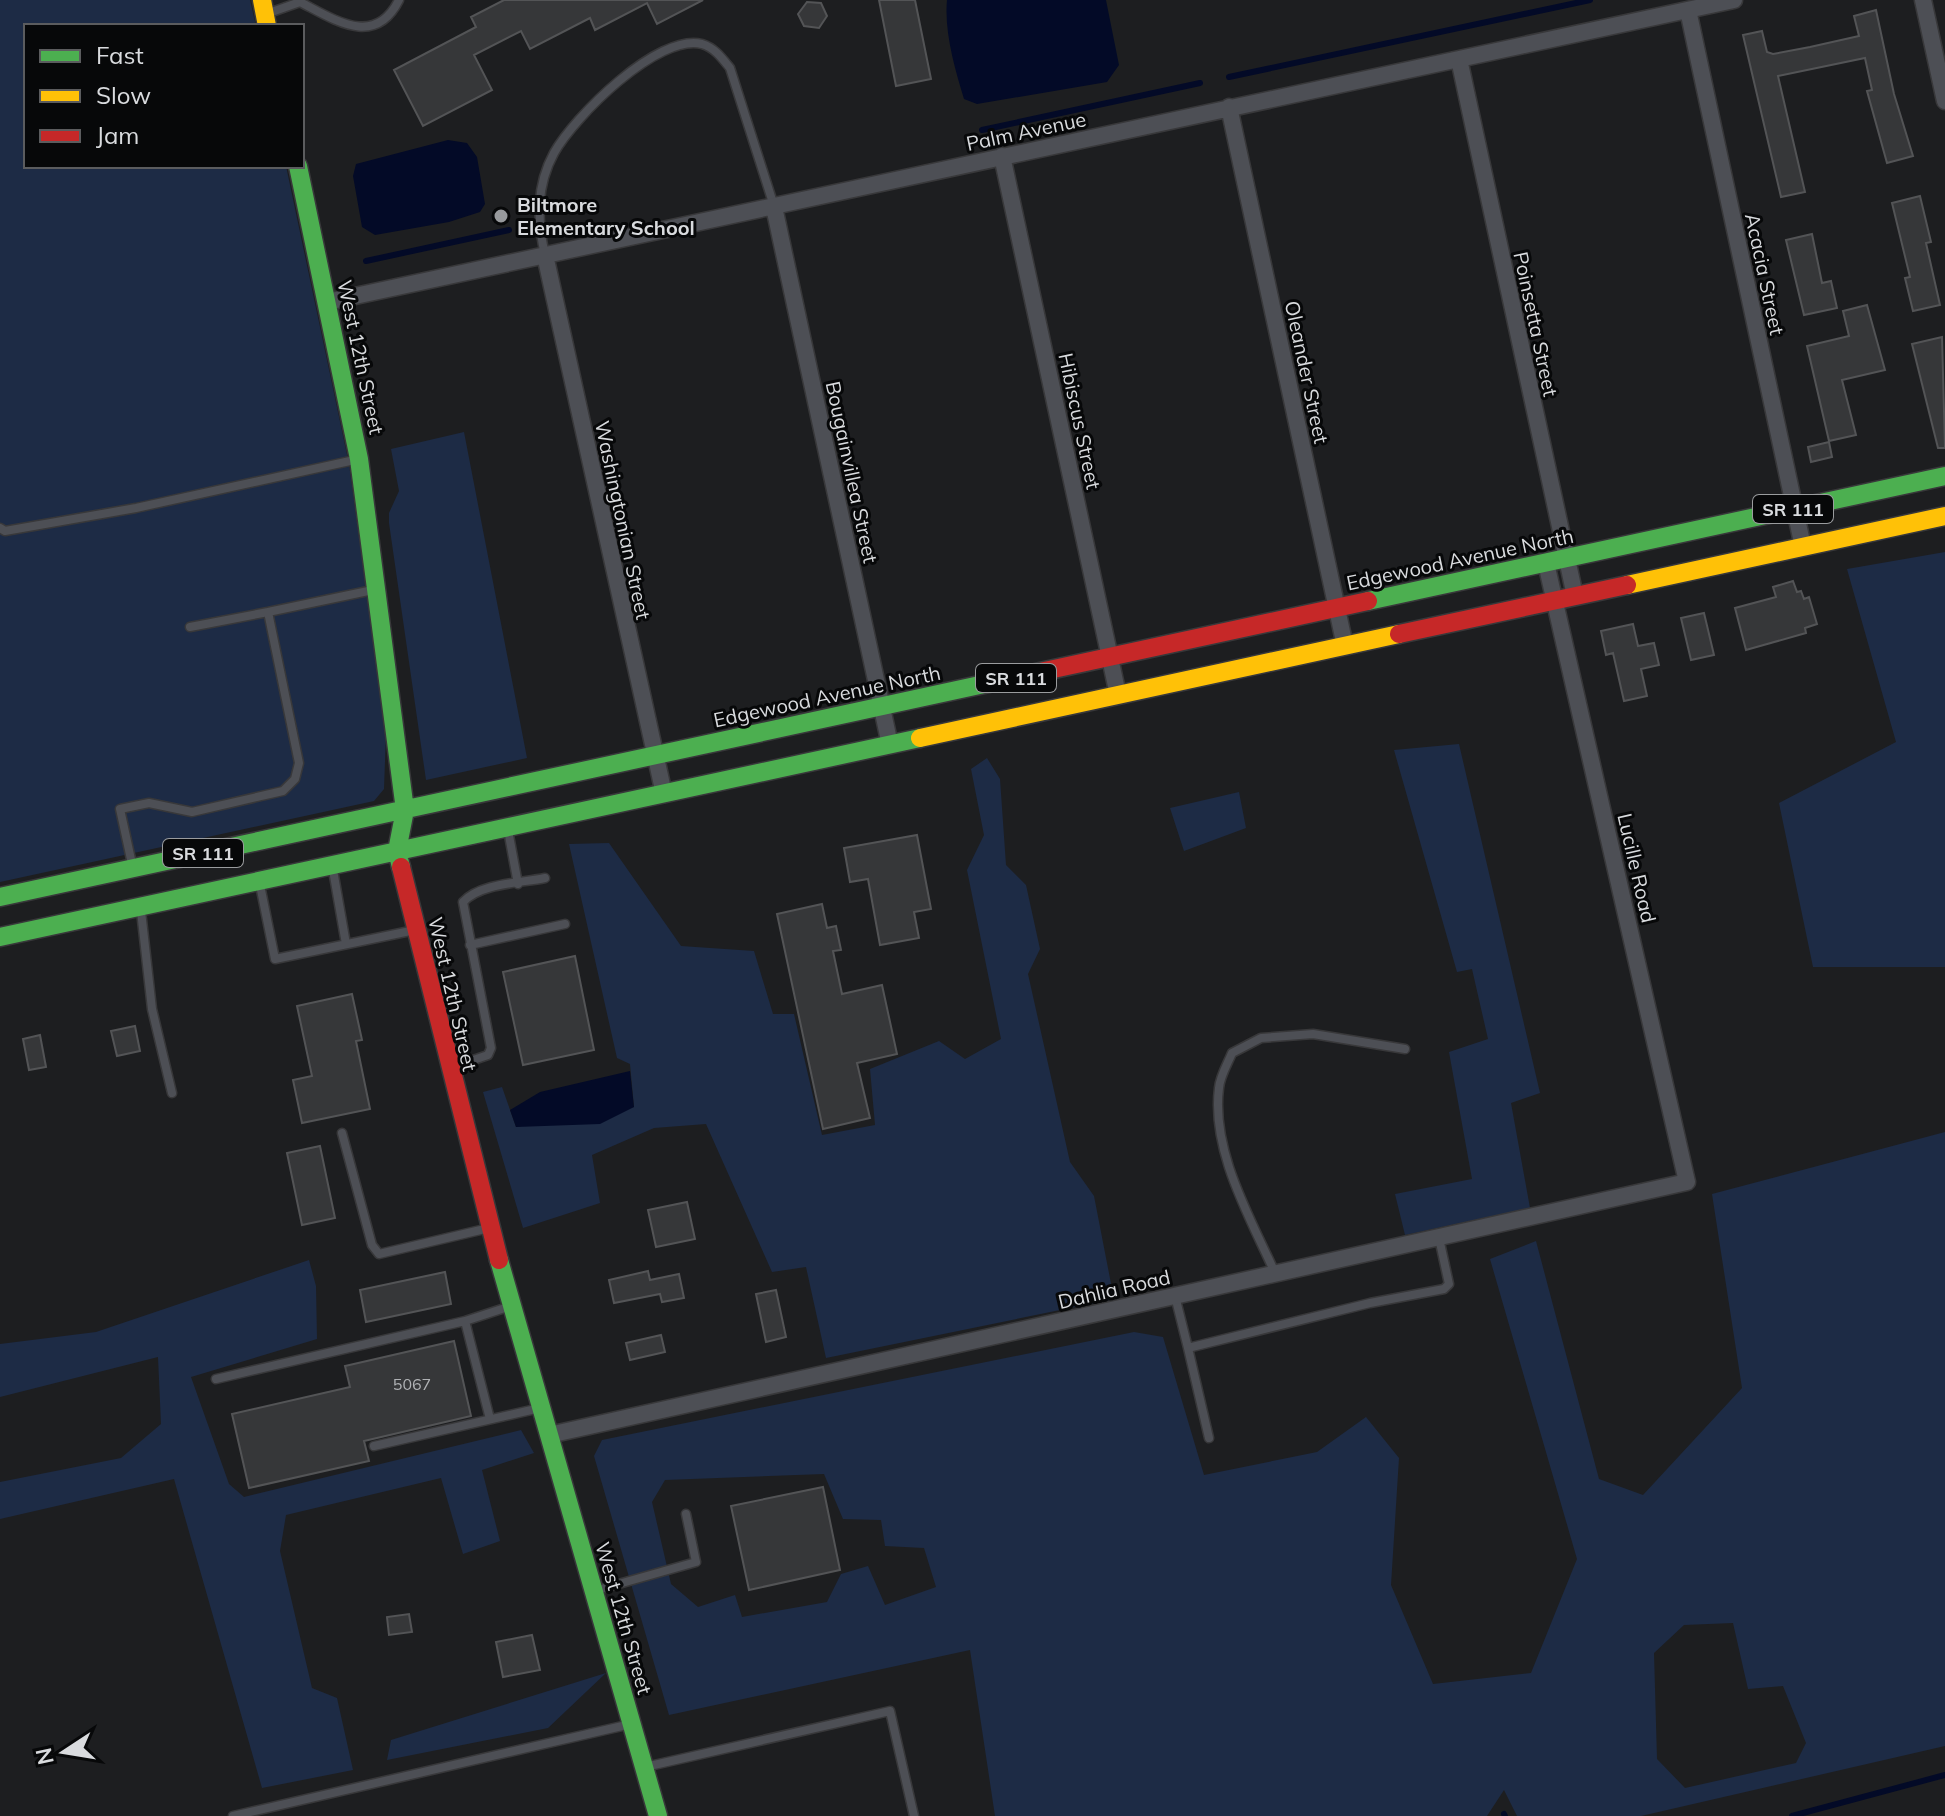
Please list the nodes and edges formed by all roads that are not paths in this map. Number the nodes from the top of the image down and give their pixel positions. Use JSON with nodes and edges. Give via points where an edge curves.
{"nodes":[{"id":1,"x":399,"y":0,"type":"edge"},
{"id":2,"x":1734,"y":0,"type":"edge"},
{"id":3,"x":1923,"y":0,"type":"edge"},
{"id":4,"x":300,"y":1,"type":"edge"},
{"id":5,"x":1688,"y":10,"type":"junction"},
{"id":6,"x":265,"y":13,"type":"edge"},
{"id":7,"x":1459,"y":59,"type":"junction"},
{"id":8,"x":1945,"y":101,"type":"edge"},
{"id":9,"x":1229,"y":107,"type":"junction"},
{"id":10,"x":1002,"y":156,"type":"junction"},
{"id":11,"x":298,"y":168,"type":"edge"},
{"id":12,"x":774,"y":207,"type":"junction"},
{"id":13,"x":545,"y":255,"type":"junction"},
{"id":14,"x":327,"y":302,"type":"junction"},
{"id":15,"x":359,"y":459,"type":"junction"},
{"id":16,"x":1945,"y":476,"type":"edge"},
{"id":17,"x":1795,"y":509,"type":"junction"},
{"id":18,"x":1945,"y":516,"type":"edge"},
{"id":19,"x":0,"y":528,"type":"edge"},
{"id":20,"x":1803,"y":547,"type":"junction"},
{"id":21,"x":1567,"y":558,"type":"junction"},
{"id":22,"x":1546,"y":563,"type":"junction"},
{"id":23,"x":377,"y":589,"type":"junction"},
{"id":24,"x":1575,"y":596,"type":"junction"},
{"id":25,"x":1554,"y":601,"type":"junction"},
{"id":26,"x":1337,"y":608,"type":"junction"},
{"id":27,"x":268,"y":612,"type":"junction"},
{"id":28,"x":190,"y":627,"type":"dead end"},
{"id":29,"x":1345,"y":646,"type":"junction"},
{"id":30,"x":1110,"y":657,"type":"junction"},
{"id":31,"x":1118,"y":695,"type":"junction"},
{"id":32,"x":882,"y":707,"type":"junction"},
{"id":33,"x":890,"y":745,"type":"junction"},
{"id":34,"x":655,"y":756,"type":"junction"},
{"id":35,"x":664,"y":794,"type":"junction"},
{"id":36,"x":405,"y":810,"type":"junction"},
{"id":37,"x":507,"y":828,"type":"junction"},
{"id":38,"x":397,"y":851,"type":"junction"},
{"id":39,"x":332,"y":865,"type":"junction"},
{"id":40,"x":133,"y":868,"type":"junction"},
{"id":41,"x":545,"y":878,"type":"dead end"},
{"id":42,"x":259,"y":881,"type":"junction"},
{"id":43,"x":518,"y":884,"type":"junction"},
{"id":44,"x":0,"y":897,"type":"edge"},
{"id":45,"x":140,"y":907,"type":"junction"},
{"id":46,"x":565,"y":924,"type":"dead end"},
{"id":47,"x":416,"y":930,"type":"junction"},
{"id":48,"x":0,"y":937,"type":"edge"},
{"id":49,"x":346,"y":944,"type":"junction"},
{"id":50,"x":470,"y":945,"type":"junction"},
{"id":51,"x":1405,"y":1049,"type":"dead end"},
{"id":52,"x":448,"y":1068,"type":"junction"},
{"id":53,"x":172,"y":1093,"type":"dead end"},
{"id":54,"x":342,"y":1133,"type":"dead end"},
{"id":55,"x":1687,"y":1182,"type":"joint"},
{"id":56,"x":490,"y":1227,"type":"junction"},
{"id":57,"x":1439,"y":1237,"type":"junction"},
{"id":58,"x":1275,"y":1274,"type":"junction"},
{"id":59,"x":1175,"y":1296,"type":"junction"},
{"id":60,"x":512,"y":1306,"type":"junction"},
{"id":61,"x":465,"y":1321,"type":"junction"},
{"id":62,"x":1188,"y":1348,"type":"junction"},
{"id":63,"x":216,"y":1379,"type":"dead end"},
{"id":64,"x":541,"y":1407,"type":"junction"},
{"id":65,"x":490,"y":1419,"type":"junction"},
{"id":66,"x":549,"y":1435,"type":"junction"},
{"id":67,"x":1209,"y":1438,"type":"dead end"},
{"id":68,"x":374,"y":1446,"type":"dead end"},
{"id":69,"x":686,"y":1514,"type":"dead end"},
{"id":70,"x":594,"y":1591,"type":"junction"},
{"id":71,"x":632,"y":1724,"type":"junction"},
{"id":72,"x":644,"y":1767,"type":"junction"},
{"id":73,"x":233,"y":1816,"type":"edge"},
{"id":74,"x":658,"y":1816,"type":"edge"},
{"id":75,"x":914,"y":1816,"type":"edge"}],
"edges":[{"from":1,"to":4,"type":"lane","via":[[390,16],[352,28]]},
{"from":2,"to":5,"type":"street","name":"Palm Avenue"},
{"from":3,"to":8,"type":"street"},
{"from":4,"to":6,"type":"lane"},
{"from":5,"to":7,"type":"street","name":"Palm Avenue"},
{"from":5,"to":17,"type":"street","name":"Acacia Street"},
{"from":7,"to":9,"type":"street","name":"Palm Avenue"},
{"from":7,"to":21,"type":"street","name":"Poinsetta Street"},
{"from":9,"to":10,"type":"street","name":"Palm Avenue"},
{"from":9,"to":26,"type":"street","name":"Oleander Street"},
{"from":10,"to":12,"type":"street","name":"Palm Avenue"},
{"from":10,"to":30,"type":"street","name":"Hibiscus Street"},
{"from":11,"to":14,"type":"main road","name":"West 12th Street"},
{"from":12,"to":13,"type":"street","name":"Palm Avenue"},
{"from":12,"to":13,"type":"lane","via":[[730,68],[718,52],[684,43],[668,48],[612,88],[554,153],[539,201]]},
{"from":12,"to":32,"type":"street","name":"Bougainvillea Street"},
{"from":13,"to":14,"type":"street","name":"Palm Avenue"},
{"from":13,"to":34,"type":"street","name":"Washingtonian Street"},
{"from":14,"to":15,"type":"main road","name":"West 12th Street"},
{"from":15,"to":19,"type":"lane","via":[[136,508]]},
{"from":15,"to":23,"type":"main road","name":"West 12th Street"},
{"from":16,"to":17,"type":"main road","name":"Edgewood Avenue North","number":"SR 111"},
{"from":17,"to":20,"type":"street","name":"Acacia Street"},
{"from":17,"to":21,"type":"main road","name":"Edgewood Avenue North","number":"SR 111"},
{"from":18,"to":20,"type":"main road","number":"SR 111"},
{"from":20,"to":24,"type":"main road","number":"SR 111"},
{"from":21,"to":22,"type":"main road","name":"Edgewood Avenue North","number":"SR 111"},
{"from":21,"to":24,"type":"street","name":"Poinsetta Street"},
{"from":22,"to":25,"type":"street","name":"Lucille Road"},
{"from":22,"to":26,"type":"main road","name":"Edgewood Avenue North","number":"SR 111"},
{"from":23,"to":27,"type":"lane"},
{"from":23,"to":36,"type":"main road","name":"West 12th Street"},
{"from":24,"to":25,"type":"main road","number":"SR 111"},
{"from":25,"to":29,"type":"main road","number":"SR 111"},
{"from":25,"to":55,"type":"street","name":"Lucille Road"},
{"from":26,"to":29,"type":"street","name":"Oleander Street"},
{"from":26,"to":30,"type":"main road","name":"Edgewood Avenue North","number":"SR 111"},
{"from":27,"to":28,"type":"lane"},
{"from":27,"to":40,"type":"lane","via":[[299,763],[295,779],[283,791],[192,812],[149,803],[120,809]]},
{"from":29,"to":31,"type":"main road","number":"SR 111"},
{"from":30,"to":31,"type":"street","name":"Hibiscus Street"},
{"from":30,"to":32,"type":"main road","name":"Edgewood Avenue North","number":"SR 111"},
{"from":31,"to":33,"type":"main road","number":"SR 111"},
{"from":32,"to":33,"type":"street","name":"Bougainvillea Street"},
{"from":32,"to":34,"type":"main road","name":"Edgewood Avenue North","number":"SR 111"},
{"from":33,"to":35,"type":"main road","number":"SR 111"},
{"from":34,"to":35,"type":"street","name":"Washingtonian Street"},
{"from":34,"to":36,"type":"main road","name":"Edgewood Avenue North","number":"SR 111"},
{"from":35,"to":37,"type":"main road","number":"SR 111"},
{"from":36,"to":38,"type":"main road","name":"West 12th Street"},
{"from":36,"to":40,"type":"main road","name":"Edgewood Avenue North","number":"SR 111"},
{"from":37,"to":38,"type":"main road","number":"SR 111"},
{"from":37,"to":43,"type":"lane"},
{"from":38,"to":39,"type":"main road","number":"SR 111"},
{"from":38,"to":47,"type":"main road","name":"West 12th Street"},
{"from":39,"to":42,"type":"main road","number":"SR 111"},
{"from":39,"to":49,"type":"lane"},
{"from":40,"to":44,"type":"main road","name":"Edgewood Avenue North","number":"SR 111"},
{"from":41,"to":43,"type":"lane"},
{"from":42,"to":45,"type":"main road","number":"SR 111"},
{"from":42,"to":49,"type":"lane","via":[[275,959]]},
{"from":43,"to":50,"type":"lane","via":[[488,889],[463,902]]},
{"from":45,"to":48,"type":"main road","number":"SR 111"},
{"from":45,"to":53,"type":"lane","via":[[152,1009]]},
{"from":46,"to":50,"type":"lane"},
{"from":47,"to":49,"type":"lane"},
{"from":47,"to":52,"type":"main road","name":"West 12th Street"},
{"from":50,"to":52,"type":"lane","via":[[491,1048],[488,1055]]},
{"from":51,"to":58,"type":"lane","via":[[1313,1034],[1261,1038],[1232,1053],[1219,1087],[1221,1129],[1228,1161]]},
{"from":52,"to":56,"type":"main road","name":"West 12th Street"},
{"from":54,"to":56,"type":"lane","via":[[372,1245],[379,1254]]},
{"from":55,"to":57,"type":"street","name":"Dahlia Road"},
{"from":56,"to":60,"type":"main road","name":"West 12th Street"},
{"from":57,"to":58,"type":"street","name":"Dahlia Road"},
{"from":57,"to":62,"type":"lane","via":[[1449,1284],[1444,1289]]},
{"from":58,"to":59,"type":"street","name":"Dahlia Road"},
{"from":59,"to":62,"type":"lane"},
{"from":59,"to":66,"type":"street","name":"Dahlia Road"},
{"from":60,"to":61,"type":"lane"},
{"from":60,"to":64,"type":"main road","name":"West 12th Street"},
{"from":61,"to":63,"type":"lane"},
{"from":61,"to":65,"type":"lane"},
{"from":62,"to":67,"type":"lane"},
{"from":64,"to":65,"type":"lane"},
{"from":64,"to":66,"type":"main road","name":"West 12th Street"},
{"from":65,"to":68,"type":"lane"},
{"from":66,"to":70,"type":"main road","name":"West 12th Street"},
{"from":69,"to":70,"type":"lane","via":[[696,1562]]},
{"from":70,"to":71,"type":"main road","name":"West 12th Street"},
{"from":71,"to":72,"type":"main road","name":"West 12th Street"},
{"from":71,"to":73,"type":"lane"},
{"from":72,"to":74,"type":"main road","name":"West 12th Street"},
{"from":72,"to":75,"type":"lane","via":[[890,1711]]}]}
